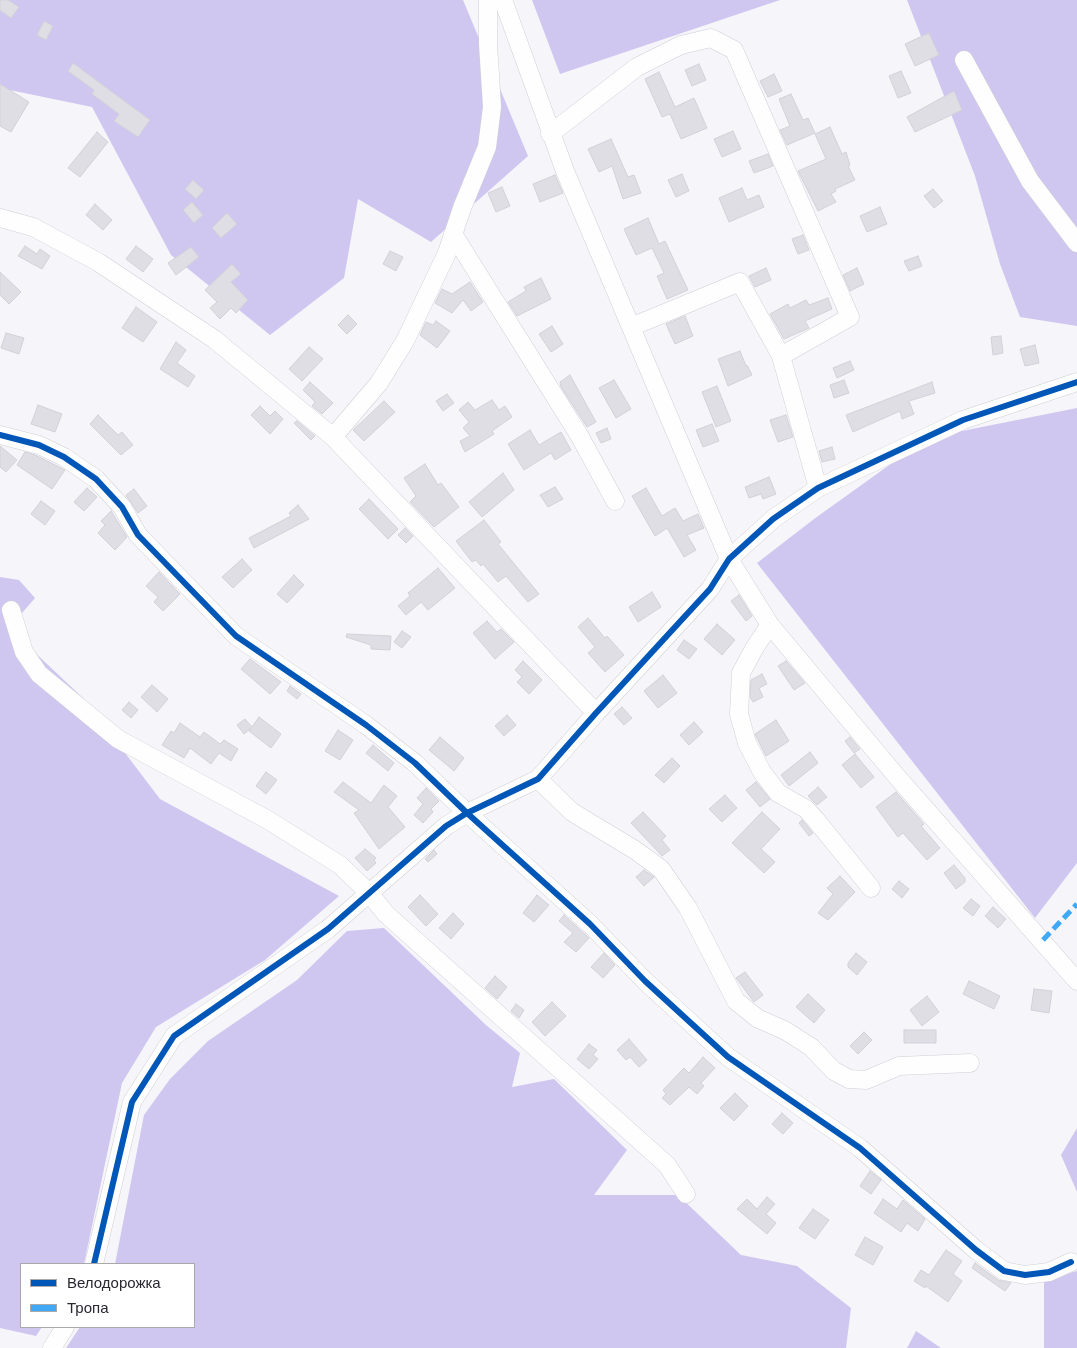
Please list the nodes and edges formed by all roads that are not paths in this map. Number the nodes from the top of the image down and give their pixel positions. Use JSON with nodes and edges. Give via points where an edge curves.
{"nodes":[{"id":1,"x":488,"y":0,"type":"edge"},
{"id":2,"x":504,"y":0,"type":"edge"},
{"id":3,"x":964,"y":60,"type":"dead end"},
{"id":4,"x":550,"y":134,"type":"junction"},
{"id":5,"x":0,"y":218,"type":"edge"},
{"id":6,"x":453,"y":234,"type":"junction"},
{"id":7,"x":1077,"y":243,"type":"edge"},
{"id":8,"x":631,"y":328,"type":"junction"},
{"id":9,"x":781,"y":356,"type":"junction"},
{"id":10,"x":1077,"y":382,"type":"edge"},
{"id":11,"x":0,"y":436,"type":"edge"},
{"id":12,"x":333,"y":437,"type":"junction"},
{"id":13,"x":818,"y":488,"type":"junction"},
{"id":14,"x":616,"y":501,"type":"dead end"},
{"id":15,"x":729,"y":559,"type":"junction"},
{"id":16,"x":11,"y":610,"type":"dead end"},
{"id":17,"x":770,"y":625,"type":"junction"},
{"id":18,"x":596,"y":712,"type":"junction"},
{"id":19,"x":538,"y":779,"type":"junction"},
{"id":20,"x":466,"y":813,"type":"junction"},
{"id":21,"x":871,"y":888,"type":"dead end"},
{"id":22,"x":369,"y":893,"type":"junction"},
{"id":23,"x":1077,"y":981,"type":"edge"},
{"id":24,"x":970,"y":1063,"type":"dead end"},
{"id":25,"x":686,"y":1194,"type":"dead end"},
{"id":26,"x":1071,"y":1262,"type":"dead end"},
{"id":27,"x":94,"y":1263,"type":"edge"},
{"id":28,"x":64,"y":1328,"type":"edge"},
{"id":29,"x":52,"y":1348,"type":"edge"}],
"edges":[{"from":1,"to":6,"type":"street","via":[[492,107],[487,146]]},
{"from":2,"to":4,"type":"street"},
{"from":3,"to":7,"type":"street","via":[[1030,180]]},
{"from":4,"to":8,"type":"street"},
{"from":4,"to":9,"type":"street","via":[[637,67],[681,44],[711,38],[734,50],[850,317]]},
{"from":5,"to":12,"type":"street","via":[[33,227],[98,262],[214,339]]},
{"from":6,"to":12,"type":"street","via":[[405,341],[379,383]]},
{"from":6,"to":14,"type":"street","via":[[579,435]]},
{"from":8,"to":9,"type":"street","via":[[740,282]]},
{"from":8,"to":15,"type":"street"},
{"from":9,"to":13,"type":"street"},
{"from":10,"to":13,"type":"street","via":[[963,420]]},
{"from":11,"to":20,"type":"street","via":[[39,445],[64,457],[96,479],[122,507],[138,535],[236,636],[366,725],[415,763]]},
{"from":12,"to":18,"type":"street"},
{"from":13,"to":15,"type":"street","via":[[773,518]]},
{"from":15,"to":17,"type":"street"},
{"from":15,"to":18,"type":"street","via":[[710,590]]},
{"from":16,"to":22,"type":"street","via":[[24,652],[39,674],[118,739],[268,820],[340,865]]},
{"from":17,"to":21,"type":"street","via":[[742,673],[739,714],[747,743],[762,772],[778,792],[806,809]]},
{"from":17,"to":23,"type":"street","via":[[898,778]]},
{"from":18,"to":19,"type":"street"},
{"from":19,"to":20,"type":"street"},
{"from":19,"to":24,"type":"street","via":[[572,812],[660,869],[688,908],[736,1001],[757,1018],[811,1047],[834,1071],[849,1079],[866,1080],[899,1066]]},
{"from":20,"to":22,"type":"street","via":[[446,826]]},
{"from":20,"to":26,"type":"street","via":[[590,924],[645,981],[728,1057],[860,1148],[1004,1271],[1025,1275],[1049,1272]]},
{"from":22,"to":25,"type":"street","via":[[386,914],[667,1165]]},
{"from":22,"to":27,"type":"street","via":[[328,929],[174,1036],[132,1102]]},
{"from":28,"to":29,"type":"street"}]}
